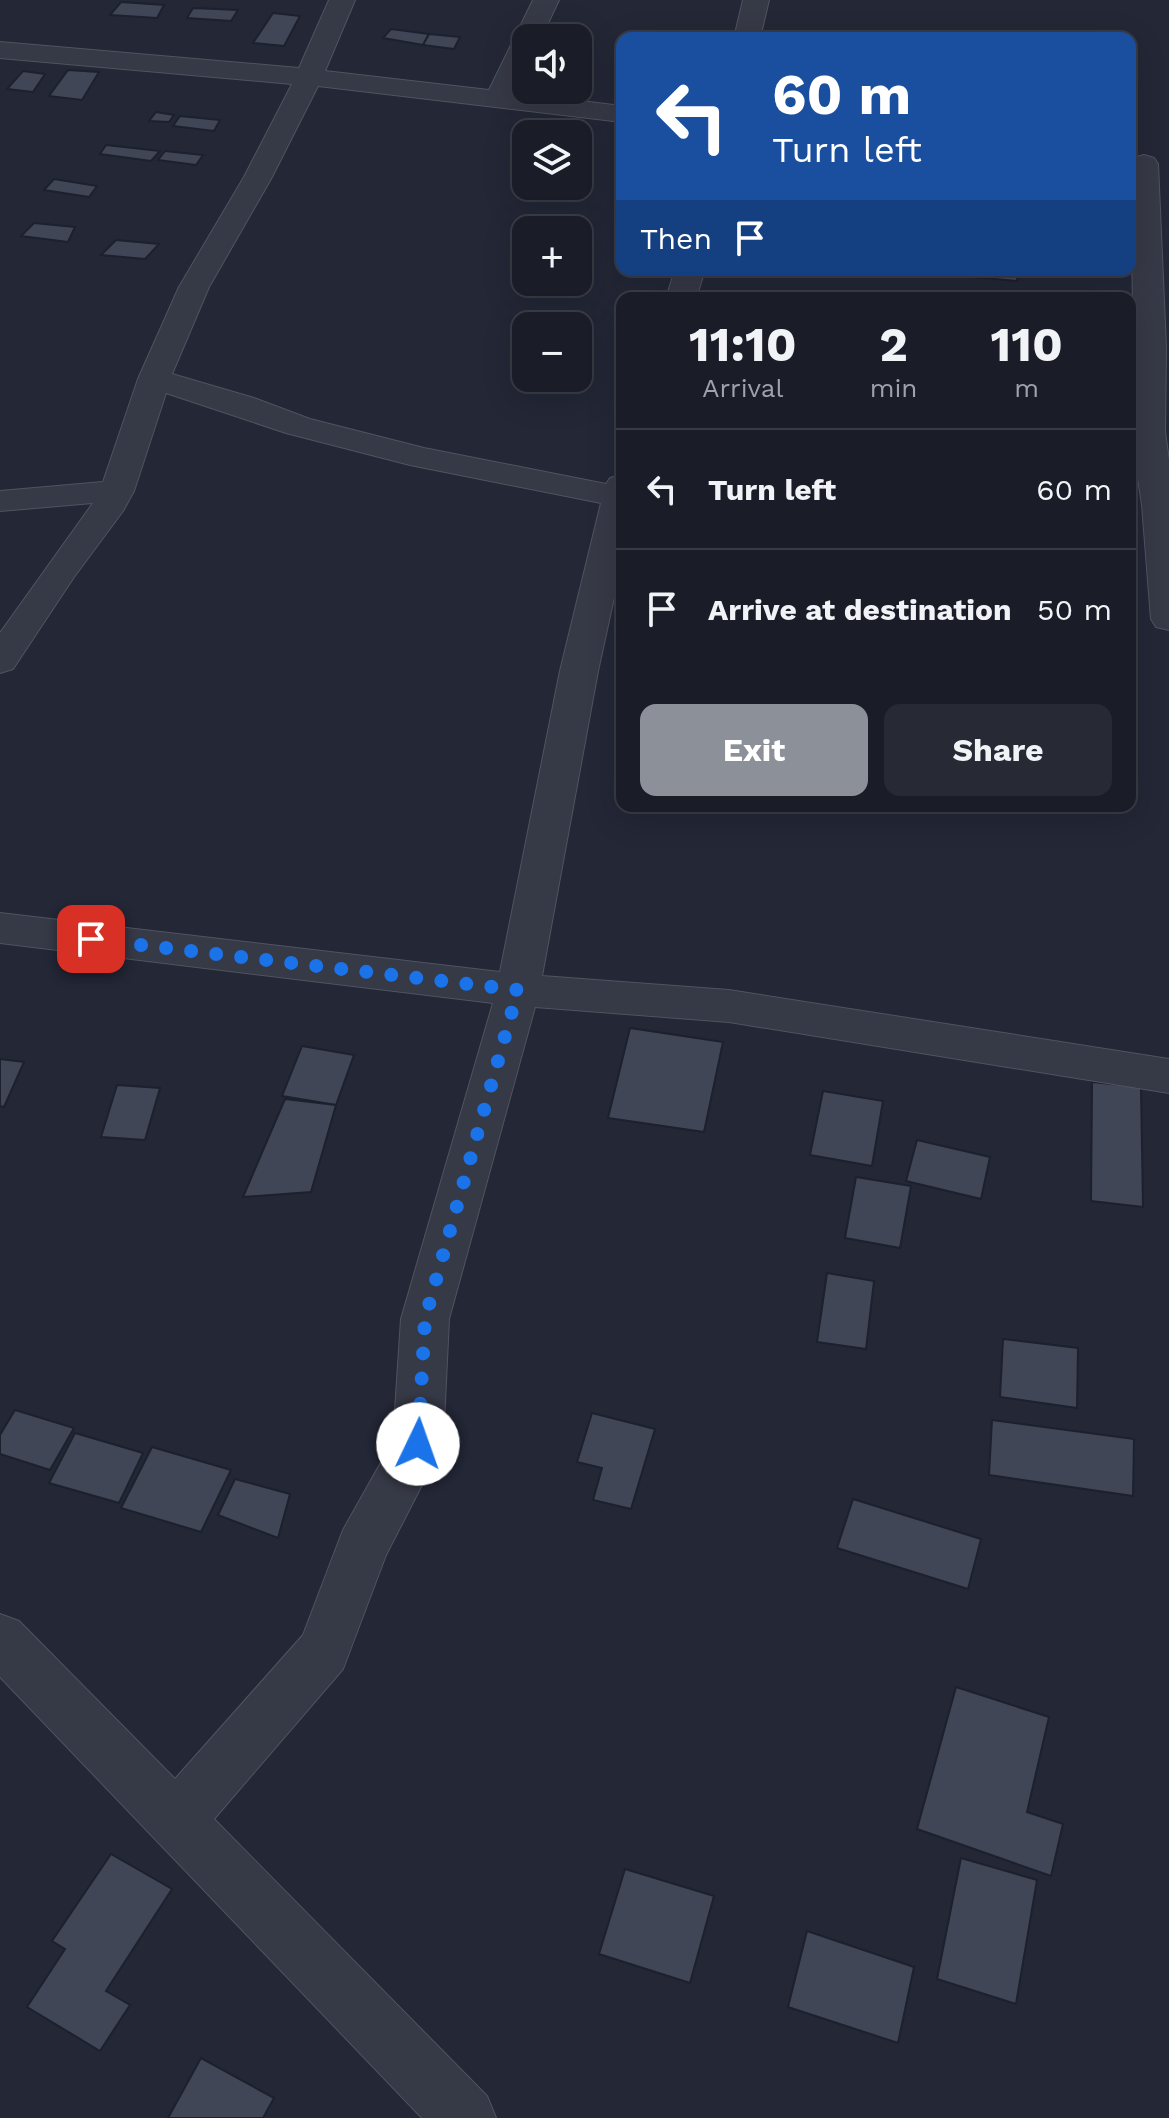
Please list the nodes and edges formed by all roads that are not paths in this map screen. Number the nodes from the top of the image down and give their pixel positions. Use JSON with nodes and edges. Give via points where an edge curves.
{"nodes":[{"id":1,"x":342,"y":0,"type":"edge"},
{"id":2,"x":546,"y":0,"type":"edge"},
{"id":3,"x":756,"y":0,"type":"edge"},
{"id":4,"x":535,"y":24,"type":"edge"},
{"id":5,"x":748,"y":32,"type":"edge"},
{"id":6,"x":0,"y":50,"type":"edge"},
{"id":7,"x":512,"y":71,"type":"edge"},
{"id":8,"x":309,"y":77,"type":"junction"},
{"id":9,"x":498,"y":100,"type":"junction"},
{"id":10,"x":616,"y":113,"type":"edge"},
{"id":11,"x":1148,"y":165,"type":"edge"},
{"id":12,"x":154,"y":379,"type":"junction"},
{"id":13,"x":1159,"y":386,"type":"edge"},
{"id":14,"x":1149,"y":437,"type":"edge"},
{"id":15,"x":117,"y":491,"type":"junction"},
{"id":16,"x":616,"y":492,"type":"edge"},
{"id":17,"x":0,"y":501,"type":"edge"},
{"id":18,"x":616,"y":514,"type":"edge"},
{"id":19,"x":1169,"y":619,"type":"edge"},
{"id":20,"x":0,"y":661,"type":"edge"},
{"id":21,"x":0,"y":928,"type":"edge"},
{"id":22,"x":518,"y":990,"type":"junction"},
{"id":23,"x":1169,"y":1076,"type":"edge"},
{"id":24,"x":0,"y":1639,"type":"edge"},
{"id":25,"x":177,"y":1819,"type":"junction"},
{"id":26,"x":465,"y":2118,"type":"edge"}],
"edges":[{"from":1,"to":8,"type":"street"},
{"from":2,"to":4,"type":"street"},
{"from":3,"to":5,"type":"street"},
{"from":6,"to":8,"type":"street"},
{"from":7,"to":9,"type":"street"},
{"from":8,"to":9,"type":"street"},
{"from":8,"to":12,"type":"street","via":[[194,287]]},
{"from":9,"to":10,"type":"street"},
{"from":11,"to":13,"type":"street"},
{"from":12,"to":15,"type":"street"},
{"from":12,"to":16,"type":"street","via":[[406,454]]},
{"from":13,"to":14,"type":"street"},
{"from":14,"to":19,"type":"street"},
{"from":15,"to":17,"type":"street"},
{"from":15,"to":20,"type":"street"},
{"from":18,"to":22,"type":"street","via":[[579,671]]},
{"from":21,"to":22,"type":"street"},
{"from":22,"to":23,"type":"street","via":[[729,1006]]},
{"from":22,"to":25,"type":"street","via":[[425,1319],[418,1444],[362,1547],[324,1651]]},
{"from":24,"to":25,"type":"street"},
{"from":25,"to":26,"type":"street"}]}
